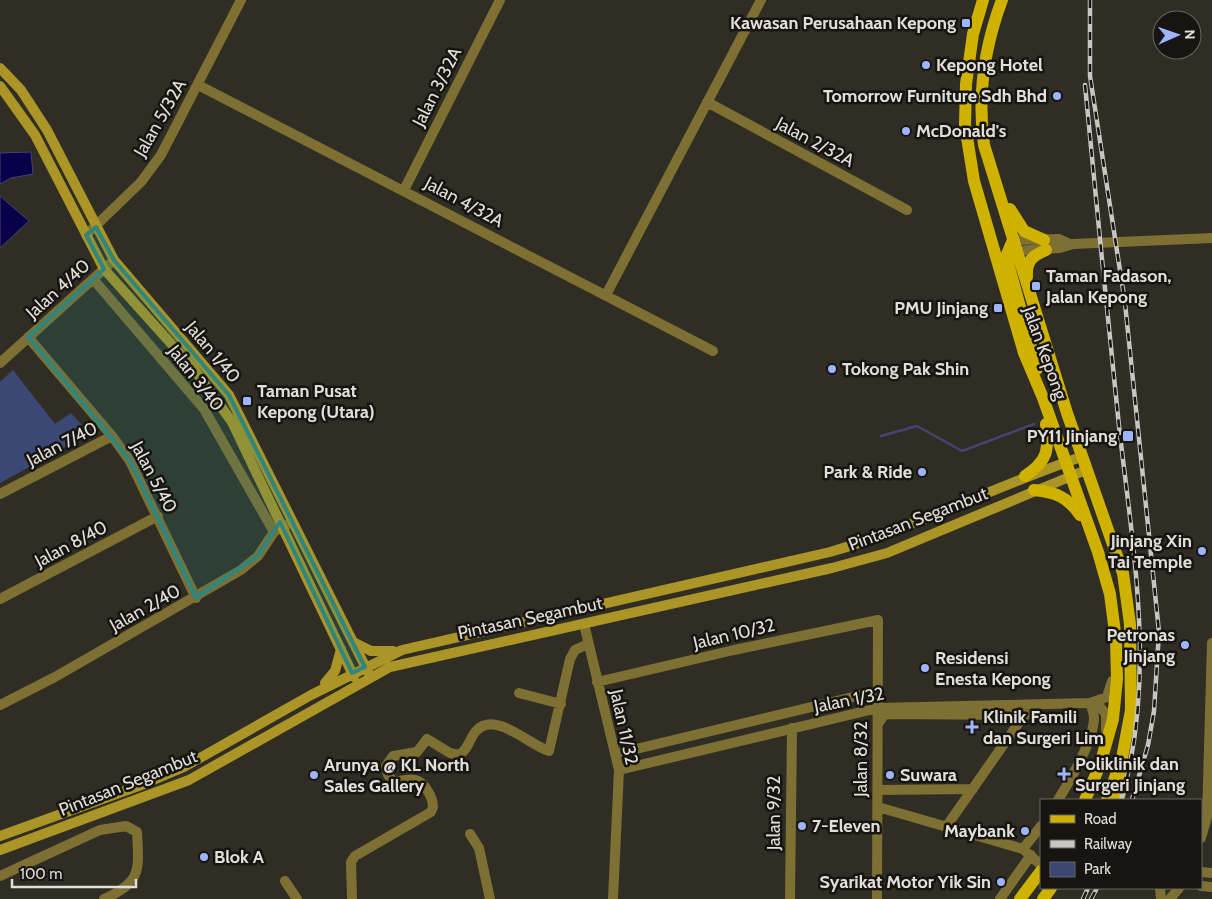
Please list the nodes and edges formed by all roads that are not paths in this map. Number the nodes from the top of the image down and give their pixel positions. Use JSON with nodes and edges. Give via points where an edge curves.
{"nodes":[{"id":1,"x":241,"y":0,"type":"edge"},
{"id":2,"x":500,"y":0,"type":"edge"},
{"id":3,"x":761,"y":0,"type":"edge"},
{"id":4,"x":1002,"y":0,"type":"edge"},
{"id":5,"x":981,"y":3,"type":"edge"},
{"id":6,"x":0,"y":68,"type":"edge"},
{"id":7,"x":198,"y":85,"type":"junction"},
{"id":8,"x":0,"y":86,"type":"edge"},
{"id":9,"x":707,"y":102,"type":"junction"},
{"id":10,"x":992,"y":176,"type":"junction"},
{"id":11,"x":974,"y":181,"type":"junction"},
{"id":12,"x":404,"y":190,"type":"junction"},
{"id":13,"x":907,"y":210,"type":"dead end"},
{"id":14,"x":96,"y":227,"type":"junction"},
{"id":15,"x":86,"y":235,"type":"junction"},
{"id":16,"x":1212,"y":238,"type":"edge"},
{"id":17,"x":1045,"y":245,"type":"junction"},
{"id":18,"x":1013,"y":246,"type":"junction"},
{"id":19,"x":114,"y":260,"type":"junction"},
{"id":20,"x":104,"y":269,"type":"junction"},
{"id":21,"x":94,"y":280,"type":"junction"},
{"id":22,"x":1027,"y":282,"type":"junction"},
{"id":23,"x":606,"y":295,"type":"junction"},
{"id":24,"x":28,"y":337,"type":"junction"},
{"id":25,"x":714,"y":351,"type":"dead end"},
{"id":26,"x":0,"y":363,"type":"edge"},
{"id":27,"x":1043,"y":398,"type":"junction"},
{"id":28,"x":112,"y":436,"type":"junction"},
{"id":29,"x":1082,"y":457,"type":"junction"},
{"id":30,"x":1065,"y":463,"type":"junction"},
{"id":31,"x":1086,"y":470,"type":"junction"},
{"id":32,"x":1025,"y":476,"type":"junction"},
{"id":33,"x":1070,"y":476,"type":"junction"},
{"id":34,"x":1034,"y":490,"type":"junction"},
{"id":35,"x":0,"y":494,"type":"edge"},
{"id":36,"x":158,"y":516,"type":"junction"},
{"id":37,"x":292,"y":522,"type":"junction"},
{"id":38,"x":1088,"y":525,"type":"junction"},
{"id":39,"x":278,"y":529,"type":"junction"},
{"id":40,"x":196,"y":598,"type":"junction"},
{"id":41,"x":0,"y":599,"type":"edge"},
{"id":42,"x":1113,"y":614,"type":"junction"},
{"id":43,"x":878,"y":620,"type":"joint"},
{"id":44,"x":527,"y":621,"type":"junction"},
{"id":45,"x":584,"y":624,"type":"junction"},
{"id":46,"x":351,"y":640,"type":"junction"},
{"id":47,"x":1212,"y":643,"type":"edge"},
{"id":48,"x":588,"y":644,"type":"junction"},
{"id":49,"x":341,"y":649,"type":"junction"},
{"id":50,"x":402,"y":650,"type":"junction"},
{"id":51,"x":365,"y":667,"type":"junction"},
{"id":52,"x":1212,"y":667,"type":"edge"},
{"id":53,"x":352,"y":673,"type":"junction"},
{"id":54,"x":370,"y":677,"type":"junction"},
{"id":55,"x":597,"y":682,"type":"junction"},
{"id":56,"x":358,"y":684,"type":"junction"},
{"id":57,"x":878,"y":690,"type":"junction"},
{"id":58,"x":519,"y":693,"type":"dead end"},
{"id":59,"x":311,"y":695,"type":"junction"},
{"id":60,"x":561,"y":704,"type":"junction"},
{"id":61,"x":1090,"y":704,"type":"junction"},
{"id":62,"x":0,"y":705,"type":"edge"},
{"id":63,"x":878,"y":708,"type":"junction"},
{"id":64,"x":1027,"y":710,"type":"junction"},
{"id":65,"x":878,"y":724,"type":"junction"},
{"id":66,"x":792,"y":728,"type":"junction"},
{"id":67,"x":1104,"y":751,"type":"junction"},
{"id":68,"x":615,"y":754,"type":"junction"},
{"id":69,"x":1122,"y":758,"type":"junction"},
{"id":70,"x":619,"y":770,"type":"junction"},
{"id":71,"x":972,"y":789,"type":"junction"},
{"id":72,"x":878,"y":790,"type":"junction"},
{"id":73,"x":1059,"y":799,"type":"edge"},
{"id":74,"x":1085,"y":799,"type":"edge"},
{"id":75,"x":1107,"y":799,"type":"edge"},
{"id":76,"x":1118,"y":799,"type":"edge"},
{"id":77,"x":878,"y":807,"type":"junction"},
{"id":78,"x":946,"y":827,"type":"junction"},
{"id":79,"x":1040,"y":828,"type":"edge"},
{"id":80,"x":470,"y":834,"type":"dead end"},
{"id":81,"x":1202,"y":835,"type":"edge"},
{"id":82,"x":0,"y":836,"type":"edge"},
{"id":83,"x":0,"y":850,"type":"edge"},
{"id":84,"x":1027,"y":852,"type":"junction"},
{"id":85,"x":1040,"y":864,"type":"edge"},
{"id":86,"x":1040,"y":872,"type":"edge"},
{"id":87,"x":0,"y":876,"type":"edge"},
{"id":88,"x":285,"y":882,"type":"dead end"},
{"id":89,"x":1178,"y":889,"type":"edge"},
{"id":90,"x":121,"y":895,"type":"edge"},
{"id":91,"x":104,"y":899,"type":"edge"},
{"id":92,"x":298,"y":899,"type":"edge"},
{"id":93,"x":352,"y":899,"type":"edge"},
{"id":94,"x":490,"y":899,"type":"edge"},
{"id":95,"x":613,"y":899,"type":"edge"},
{"id":96,"x":790,"y":899,"type":"edge"},
{"id":97,"x":877,"y":899,"type":"edge"},
{"id":98,"x":1000,"y":899,"type":"edge"},
{"id":99,"x":1020,"y":899,"type":"edge"},
{"id":100,"x":1170,"y":899,"type":"edge"}],
"edges":[{"from":1,"to":7,"type":"street","name":"Jalan 5/32A"},
{"from":2,"to":12,"type":"street","name":"Jalan 3/32A"},
{"from":3,"to":9,"type":"street"},
{"from":4,"to":10,"type":"main road","name":"Jalan Kepong","via":[[989,39],[980,94],[983,138]]},
{"from":5,"to":11,"type":"main road","name":"Jalan Kepong","via":[[966,84],[965,125]]},
{"from":6,"to":14,"type":"main road","name":"Jalan 1/40","via":[[21,90],[47,130]]},
{"from":7,"to":12,"type":"street","name":"Jalan 4/32A"},
{"from":7,"to":14,"type":"street","name":"Jalan 5/32A","via":[[161,155]]},
{"from":8,"to":15,"type":"main road","name":"Jalan 1/40","via":[[35,135]]},
{"from":9,"to":13,"type":"street","name":"Jalan 2/32A"},
{"from":9,"to":23,"type":"street"},
{"from":10,"to":17,"type":"main road","via":[[1019,226]]},
{"from":10,"to":18,"type":"main road","name":"Jalan Kepong"},
{"from":11,"to":18,"type":"main road","via":[[983,194],[997,232]]},
{"from":11,"to":27,"type":"main road","name":"Jalan Kepong","via":[[1024,353]]},
{"from":12,"to":23,"type":"street","name":"Jalan 4/32A"},
{"from":14,"to":15,"type":"street","name":"Jalan 5/32A"},
{"from":14,"to":19,"type":"main road","name":"Jalan 1/40"},
{"from":15,"to":20,"type":"main road","name":"Jalan 1/40"},
{"from":16,"to":17,"type":"street"},
{"from":17,"to":18,"type":"street"},
{"from":17,"to":22,"type":"main road","via":[[1028,262]]},
{"from":18,"to":22,"type":"main road","name":"Jalan Kepong"},
{"from":18,"to":27,"type":"main road","via":[[1008,263]]},
{"from":19,"to":20,"type":"street","name":"Jalan 4/40"},
{"from":19,"to":37,"type":"main road","name":"Jalan 1/40","via":[[229,395]]},
{"from":20,"to":21,"type":"street","name":"Jalan 4/40"},
{"from":20,"to":39,"type":"main road","name":"Jalan 1/40","via":[[193,368],[219,403],[245,448]]},
{"from":21,"to":24,"type":"street","name":"Jalan 4/40"},
{"from":21,"to":39,"type":"street","name":"Jalan 3/40","via":[[204,410]]},
{"from":22,"to":29,"type":"main road","name":"Jalan Kepong"},
{"from":23,"to":25,"type":"street","name":"Jalan 4/32A"},
{"from":24,"to":26,"type":"street","name":"Jalan 4/40"},
{"from":24,"to":28,"type":"street","name":"Jalan 5/40"},
{"from":27,"to":30,"type":"main road","name":"Jalan Kepong"},
{"from":27,"to":32,"type":"main road","via":[[1048,451],[1035,470]]},
{"from":28,"to":35,"type":"street","name":"Jalan 7/40"},
{"from":28,"to":36,"type":"street","name":"Jalan 5/40","via":[[130,461]]},
{"from":29,"to":30,"type":"main road","name":"Pintasan Segambut"},
{"from":29,"to":31,"type":"main road","name":"Jalan Kepong"},
{"from":30,"to":32,"type":"main road","name":"Pintasan Segambut"},
{"from":30,"to":33,"type":"main road","name":"Jalan Kepong"},
{"from":31,"to":33,"type":"main road","name":"Pintasan Segambut"},
{"from":31,"to":69,"type":"main road","name":"Jalan Kepong","via":[[1120,563],[1130,624],[1131,710]]},
{"from":32,"to":44,"type":"main road","name":"Pintasan Segambut","via":[[866,542]]},
{"from":33,"to":34,"type":"main road","name":"Pintasan Segambut"},
{"from":33,"to":38,"type":"main road","name":"Jalan Kepong"},
{"from":34,"to":38,"type":"main road","via":[[1066,498]]},
{"from":34,"to":45,"type":"main road","name":"Pintasan Segambut","via":[[887,553]]},
{"from":36,"to":40,"type":"street","name":"Jalan 5/40"},
{"from":36,"to":41,"type":"street","name":"Jalan 8/40"},
{"from":37,"to":39,"type":"street","name":"Jalan 2/40"},
{"from":37,"to":46,"type":"main road","name":"Jalan 1/40"},
{"from":38,"to":42,"type":"main road","name":"Jalan Kepong"},
{"from":39,"to":40,"type":"street","name":"Jalan 2/40","via":[[258,556]]},
{"from":39,"to":49,"type":"main road","name":"Jalan 1/40"},
{"from":40,"to":62,"type":"street","name":"Jalan 2/40"},
{"from":42,"to":61,"type":"street","via":[[1112,686],[1104,699]]},
{"from":42,"to":67,"type":"main road","name":"Jalan Kepong","via":[[1117,679],[1113,719]]},
{"from":43,"to":55,"type":"street","name":"Jalan 10/32"},
{"from":43,"to":57,"type":"street","name":"Jalan 8/32"},
{"from":44,"to":45,"type":"main road","via":[[579,615]]},
{"from":44,"to":50,"type":"main road","name":"Pintasan Segambut"},
{"from":45,"to":48,"type":"street","name":"Jalan 11/32"},
{"from":45,"to":54,"type":"main road","name":"Pintasan Segambut","via":[[413,660]]},
{"from":46,"to":50,"type":"main road","via":[[371,651]]},
{"from":46,"to":51,"type":"main road","name":"Jalan 1/40"},
{"from":47,"to":52,"type":"street"},
{"from":48,"to":55,"type":"street","name":"Jalan 11/32"},
{"from":48,"to":60,"type":"street","via":[[572,655]]},
{"from":49,"to":53,"type":"main road","name":"Jalan 1/40"},
{"from":49,"to":59,"type":"main road","via":[[332,677]]},
{"from":50,"to":51,"type":"main road","name":"Pintasan Segambut"},
{"from":51,"to":53,"type":"main road","name":"Pintasan Segambut"},
{"from":51,"to":54,"type":"main road","name":"Jalan 1/40"},
{"from":52,"to":81,"type":"street","via":[[1207,818]]},
{"from":53,"to":56,"type":"main road","name":"Jalan 1/40"},
{"from":53,"to":59,"type":"main road","name":"Pintasan Segambut"},
{"from":54,"to":56,"type":"main road","name":"Pintasan Segambut"},
{"from":55,"to":68,"type":"street","name":"Jalan 11/32"},
{"from":56,"to":83,"type":"main road","name":"Pintasan Segambut","via":[[189,780]]},
{"from":57,"to":63,"type":"street","name":"Jalan 8/32"},
{"from":57,"to":68,"type":"street"},
{"from":58,"to":60,"type":"street"},
{"from":59,"to":82,"type":"main road","name":"Pintasan Segambut","via":[[184,767]]},
{"from":60,"to":93,"type":"street","via":[[549,751],[494,723],[476,730],[465,752],[459,755],[427,740],[417,752],[393,756],[386,766],[388,775],[394,782],[418,781],[427,789],[433,807],[431,812],[355,856],[351,870]]},
{"from":61,"to":64,"type":"street","name":"Jalan 1/32"},
{"from":61,"to":67,"type":"street","via":[[1100,707],[1106,714]]},
{"from":61,"to":73,"type":"street","via":[[1094,714],[1093,726],[1074,775]]},
{"from":63,"to":64,"type":"street","name":"Jalan 1/32"},
{"from":63,"to":65,"type":"street","name":"Jalan 8/32"},
{"from":63,"to":66,"type":"street","name":"Jalan 1/32"},
{"from":64,"to":65,"type":"street","via":[[890,714],[884,715]]},
{"from":64,"to":71,"type":"street"},
{"from":65,"to":72,"type":"street","name":"Jalan 8/32"},
{"from":66,"to":70,"type":"street","name":"Jalan 1/32"},
{"from":66,"to":96,"type":"street","name":"Jalan 9/32"},
{"from":67,"to":74,"type":"main road","name":"Jalan Kepong"},
{"from":68,"to":70,"type":"street","name":"Jalan 11/32"},
{"from":69,"to":75,"type":"main road","name":"Jalan Kepong"},
{"from":69,"to":76,"type":"main road","via":[[1124,778]]},
{"from":70,"to":95,"type":"street","name":"Jalan 11/32"},
{"from":71,"to":72,"type":"street"},
{"from":71,"to":78,"type":"street"},
{"from":72,"to":77,"type":"street","name":"Jalan 8/32"},
{"from":77,"to":78,"type":"street"},
{"from":77,"to":97,"type":"street","name":"Jalan 8/32"},
{"from":78,"to":84,"type":"street"},
{"from":79,"to":84,"type":"street"},
{"from":80,"to":94,"type":"street","via":[[479,848]]},
{"from":84,"to":85,"type":"street"},
{"from":84,"to":98,"type":"street"},
{"from":86,"to":99,"type":"main road"},
{"from":87,"to":90,"type":"street","via":[[100,830],[126,826],[137,832],[138,869],[134,881]]},
{"from":88,"to":92,"type":"street"},
{"from":89,"to":100,"type":"street"},
{"from":90,"to":91,"type":"street"}]}
